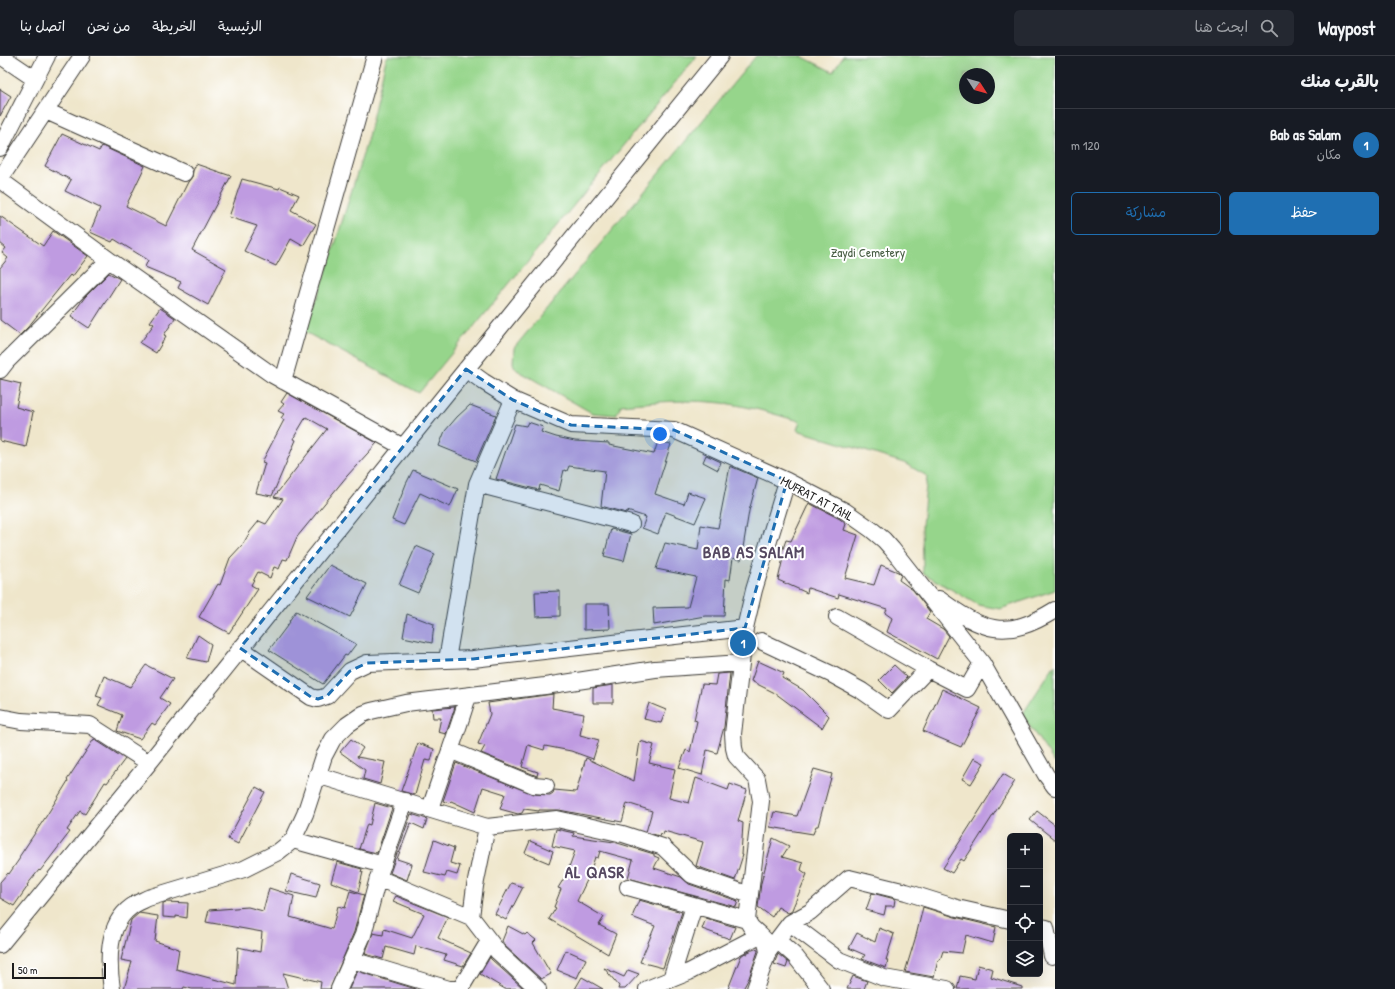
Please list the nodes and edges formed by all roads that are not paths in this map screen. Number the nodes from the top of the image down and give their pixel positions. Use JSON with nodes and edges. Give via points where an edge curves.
{"nodes":[{"id":1,"x":1,"y":56,"type":"edge"},
{"id":2,"x":47,"y":56,"type":"edge"},
{"id":3,"x":82,"y":56,"type":"edge"},
{"id":4,"x":375,"y":56,"type":"edge"},
{"id":5,"x":720,"y":56,"type":"edge"},
{"id":6,"x":35,"y":79,"type":"junction"},
{"id":7,"x":46,"y":111,"type":"junction"},
{"id":8,"x":0,"y":148,"type":"edge"},
{"id":9,"x":184,"y":172,"type":"dead end"},
{"id":10,"x":0,"y":179,"type":"edge"},
{"id":11,"x":109,"y":260,"type":"junction"},
{"id":12,"x":466,"y":369,"type":"junction"},
{"id":13,"x":0,"y":370,"type":"edge"},
{"id":14,"x":283,"y":381,"type":"junction"},
{"id":15,"x":513,"y":400,"type":"junction"},
{"id":16,"x":402,"y":446,"type":"junction"},
{"id":17,"x":787,"y":481,"type":"junction"},
{"id":18,"x":477,"y":484,"type":"junction"},
{"id":19,"x":631,"y":524,"type":"dead end"},
{"id":20,"x":924,"y":589,"type":"junction"},
{"id":21,"x":1055,"y":610,"type":"edge"},
{"id":22,"x":837,"y":617,"type":"dead end"},
{"id":23,"x":745,"y":628,"type":"junction"},
{"id":24,"x":761,"y":641,"type":"dead end"},
{"id":25,"x":240,"y":648,"type":"junction"},
{"id":26,"x":447,"y":660,"type":"junction"},
{"id":27,"x":741,"y":663,"type":"junction"},
{"id":28,"x":982,"y":663,"type":"junction"},
{"id":29,"x":928,"y":668,"type":"junction"},
{"id":30,"x":468,"y":696,"type":"junction"},
{"id":31,"x":0,"y":717,"type":"edge"},
{"id":32,"x":450,"y":750,"type":"junction"},
{"id":33,"x":149,"y":763,"type":"junction"},
{"id":34,"x":317,"y":775,"type":"junction"},
{"id":35,"x":546,"y":786,"type":"dead end"},
{"id":36,"x":1055,"y":787,"type":"edge"},
{"id":37,"x":405,"y":801,"type":"junction"},
{"id":38,"x":430,"y":809,"type":"junction"},
{"id":39,"x":487,"y":827,"type":"junction"},
{"id":40,"x":293,"y":840,"type":"junction"},
{"id":41,"x":380,"y":872,"type":"junction"},
{"id":42,"x":628,"y":887,"type":"dead end"},
{"id":43,"x":750,"y":895,"type":"junction"},
{"id":44,"x":694,"y":906,"type":"junction"},
{"id":45,"x":471,"y":917,"type":"junction"},
{"id":46,"x":1007,"y":919,"type":"edge"},
{"id":47,"x":747,"y":920,"type":"junction"},
{"id":48,"x":790,"y":923,"type":"junction"},
{"id":49,"x":1043,"y":928,"type":"edge"},
{"id":50,"x":760,"y":934,"type":"junction"},
{"id":51,"x":489,"y":941,"type":"junction"},
{"id":52,"x":0,"y":945,"type":"edge"},
{"id":53,"x":773,"y":946,"type":"junction"},
{"id":54,"x":1049,"y":957,"type":"edge"},
{"id":55,"x":352,"y":960,"type":"junction"},
{"id":56,"x":671,"y":979,"type":"junction"},
{"id":57,"x":112,"y":989,"type":"edge"},
{"id":58,"x":339,"y":989,"type":"edge"},
{"id":59,"x":455,"y":989,"type":"edge"},
{"id":60,"x":458,"y":989,"type":"edge"},
{"id":61,"x":538,"y":989,"type":"edge"},
{"id":62,"x":647,"y":989,"type":"edge"},
{"id":63,"x":755,"y":989,"type":"edge"},
{"id":64,"x":821,"y":989,"type":"edge"},
{"id":65,"x":947,"y":989,"type":"edge"}],
"edges":[{"from":1,"to":6,"type":"street"},
{"from":2,"to":6,"type":"street"},
{"from":3,"to":7,"type":"street"},
{"from":4,"to":14,"type":"street"},
{"from":5,"to":12,"type":"street"},
{"from":6,"to":8,"type":"street"},
{"from":7,"to":9,"type":"street"},
{"from":7,"to":10,"type":"street"},
{"from":10,"to":11,"type":"street"},
{"from":11,"to":13,"type":"street"},
{"from":11,"to":14,"type":"street"},
{"from":12,"to":15,"type":"street","name":"MUFRAT AT TAHL"},
{"from":12,"to":16,"type":"street"},
{"from":14,"to":16,"type":"street"},
{"from":15,"to":17,"type":"street","name":"MUFRAT AT TAHL","via":[[571,424],[674,430]]},
{"from":15,"to":18,"type":"street"},
{"from":16,"to":25,"type":"street"},
{"from":17,"to":20,"type":"street","name":"MUFRAT AT TAHL","via":[[845,511],[872,530],[892,549]]},
{"from":17,"to":23,"type":"street"},
{"from":18,"to":19,"type":"street"},
{"from":18,"to":26,"type":"street"},
{"from":20,"to":21,"type":"street","via":[[974,622],[1000,630],[1025,626]]},
{"from":20,"to":28,"type":"street","name":"MUFRAT AT TAHL"},
{"from":22,"to":29,"type":"street"},
{"from":23,"to":26,"type":"street"},
{"from":23,"to":27,"type":"street"},
{"from":24,"to":29,"type":"street","via":[[862,691],[889,710]]},
{"from":25,"to":26,"type":"street","via":[[318,699],[327,696],[350,671],[367,663]]},
{"from":25,"to":33,"type":"street"},
{"from":27,"to":30,"type":"street","via":[[655,668]]},
{"from":27,"to":43,"type":"street","via":[[733,734],[734,748],[736,756],[757,779],[761,801]]},
{"from":28,"to":29,"type":"street","via":[[967,689]]},
{"from":28,"to":36,"type":"street","name":"MUFRAT AT TAHL"},
{"from":30,"to":32,"type":"street"},
{"from":30,"to":34,"type":"street","via":[[406,703],[363,714],[333,739]]},
{"from":31,"to":33,"type":"street","via":[[21,721],[90,725]]},
{"from":32,"to":35,"type":"street","via":[[534,785]]},
{"from":32,"to":38,"type":"street"},
{"from":33,"to":52,"type":"street"},
{"from":34,"to":37,"type":"street"},
{"from":34,"to":40,"type":"street","via":[[305,814]]},
{"from":37,"to":38,"type":"street"},
{"from":37,"to":41,"type":"street"},
{"from":38,"to":39,"type":"street"},
{"from":39,"to":43,"type":"street","via":[[557,819],[623,834],[663,847],[692,875]]},
{"from":39,"to":45,"type":"street","via":[[474,886]]},
{"from":40,"to":41,"type":"street"},
{"from":40,"to":57,"type":"street","via":[[278,852],[244,869],[148,898],[130,907],[118,921],[112,936],[109,958]]},
{"from":41,"to":45,"type":"street"},
{"from":41,"to":55,"type":"street","via":[[363,935]]},
{"from":42,"to":44,"type":"street"},
{"from":43,"to":47,"type":"street"},
{"from":44,"to":47,"type":"street"},
{"from":44,"to":56,"type":"street"},
{"from":45,"to":51,"type":"street"},
{"from":46,"to":48,"type":"street","via":[[849,878],[810,912]]},
{"from":47,"to":50,"type":"street"},
{"from":48,"to":53,"type":"street"},
{"from":48,"to":65,"type":"street","via":[[839,960],[884,978]]},
{"from":49,"to":54,"type":"street","via":[[1046,928]]},
{"from":50,"to":53,"type":"street"},
{"from":50,"to":56,"type":"street"},
{"from":51,"to":60,"type":"street"},
{"from":51,"to":61,"type":"street"},
{"from":53,"to":63,"type":"street"},
{"from":53,"to":64,"type":"street","via":[[796,956]]},
{"from":55,"to":58,"type":"street"},
{"from":55,"to":59,"type":"street"},
{"from":56,"to":62,"type":"street"}]}
